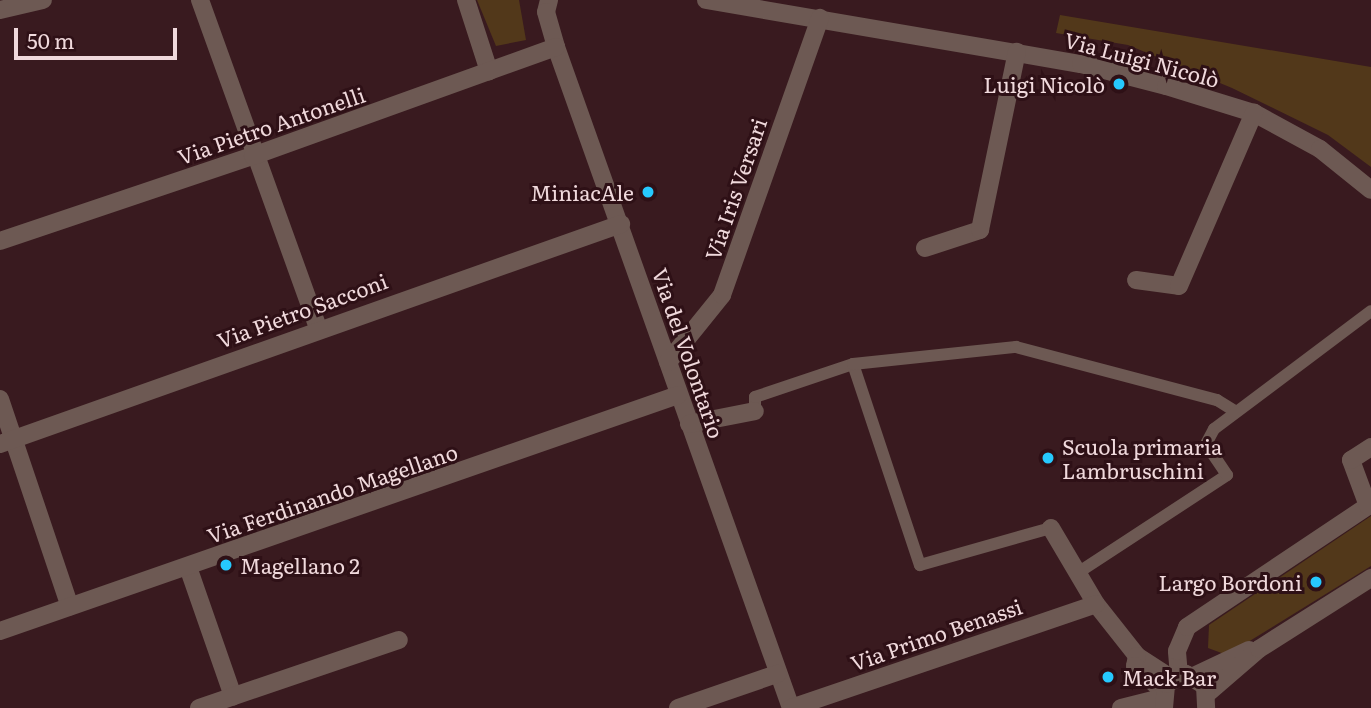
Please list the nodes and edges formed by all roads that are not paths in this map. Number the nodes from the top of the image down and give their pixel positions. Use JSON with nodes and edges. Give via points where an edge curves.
{"nodes":[{"id":1,"x":43,"y":0,"type":"edge"},
{"id":2,"x":200,"y":0,"type":"edge"},
{"id":3,"x":466,"y":0,"type":"edge"},
{"id":4,"x":706,"y":0,"type":"edge"},
{"id":5,"x":547,"y":6,"type":"edge"},
{"id":6,"x":0,"y":10,"type":"edge"},
{"id":7,"x":820,"y":18,"type":"junction"},
{"id":8,"x":556,"y":47,"type":"junction"},
{"id":9,"x":1017,"y":52,"type":"junction"},
{"id":10,"x":489,"y":72,"type":"junction"},
{"id":11,"x":1254,"y":113,"type":"junction"},
{"id":12,"x":253,"y":156,"type":"junction"},
{"id":13,"x":1371,"y":190,"type":"edge"},
{"id":14,"x":621,"y":224,"type":"junction"},
{"id":15,"x":0,"y":241,"type":"edge"},
{"id":16,"x":925,"y":248,"type":"dead end"},
{"id":17,"x":1136,"y":280,"type":"dead end"},
{"id":18,"x":1371,"y":311,"type":"edge"},
{"id":19,"x":317,"y":328,"type":"junction"},
{"id":20,"x":668,"y":362,"type":"junction"},
{"id":21,"x":853,"y":364,"type":"junction"},
{"id":22,"x":678,"y":395,"type":"junction"},
{"id":23,"x":0,"y":399,"type":"edge"},
{"id":24,"x":755,"y":411,"type":"joint"},
{"id":25,"x":1236,"y":412,"type":"junction"},
{"id":26,"x":689,"y":424,"type":"junction"},
{"id":27,"x":7,"y":441,"type":"edge"},
{"id":28,"x":1371,"y":447,"type":"edge"},
{"id":29,"x":1051,"y":528,"type":"joint"},
{"id":30,"x":188,"y":567,"type":"junction"},
{"id":31,"x":1079,"y":572,"type":"junction"},
{"id":32,"x":1371,"y":578,"type":"edge"},
{"id":33,"x":1096,"y":604,"type":"junction"},
{"id":34,"x":70,"y":607,"type":"junction"},
{"id":35,"x":0,"y":631,"type":"edge"},
{"id":36,"x":398,"y":640,"type":"dead end"},
{"id":37,"x":1259,"y":649,"type":"junction"},
{"id":38,"x":777,"y":674,"type":"junction"},
{"id":39,"x":1172,"y":687,"type":"edge"},
{"id":40,"x":233,"y":696,"type":"junction"},
{"id":41,"x":1207,"y":701,"type":"edge"},
{"id":42,"x":199,"y":708,"type":"edge"},
{"id":43,"x":678,"y":708,"type":"edge"},
{"id":44,"x":791,"y":708,"type":"edge"},
{"id":45,"x":1121,"y":708,"type":"edge"}],
"edges":[{"from":1,"to":6,"type":"street"},
{"from":2,"to":12,"type":"street"},
{"from":3,"to":10,"type":"street"},
{"from":4,"to":7,"type":"street","name":"Via Luigi Nicolò"},
{"from":5,"to":8,"type":"street","name":"Via del Volontario"},
{"from":7,"to":9,"type":"street","name":"Via Luigi Nicolò"},
{"from":7,"to":20,"type":"street","name":"Via Iris Versari","via":[[722,295]]},
{"from":8,"to":10,"type":"street","name":"Via Pietro Antonelli"},
{"from":8,"to":14,"type":"street","name":"Via del Volontario"},
{"from":9,"to":11,"type":"street","name":"Via Luigi Nicolò","via":[[1081,64]]},
{"from":9,"to":16,"type":"street","via":[[980,230]]},
{"from":10,"to":12,"type":"street","name":"Via Pietro Antonelli"},
{"from":11,"to":13,"type":"street","name":"Via Luigi Nicolò","via":[[1320,149]]},
{"from":11,"to":17,"type":"street","via":[[1180,286]]},
{"from":12,"to":15,"type":"street","name":"Via Pietro Antonelli"},
{"from":12,"to":19,"type":"street"},
{"from":14,"to":19,"type":"street","name":"Via Pietro Sacconi"},
{"from":14,"to":20,"type":"street","name":"Via del Volontario"},
{"from":18,"to":25,"type":"lane"},
{"from":19,"to":27,"type":"street","name":"Via Pietro Sacconi"},
{"from":20,"to":22,"type":"street","name":"Via del Volontario"},
{"from":21,"to":24,"type":"lane","via":[[755,397]]},
{"from":21,"to":25,"type":"lane","via":[[1016,347],[1217,400]]},
{"from":21,"to":29,"type":"lane","via":[[920,565]]},
{"from":22,"to":26,"type":"street","name":"Via del Volontario"},
{"from":22,"to":30,"type":"street","name":"Via Ferdinando Magellano"},
{"from":23,"to":27,"type":"street"},
{"from":24,"to":26,"type":"street"},
{"from":25,"to":31,"type":"lane","via":[[1214,429],[1206,444],[1227,475]]},
{"from":26,"to":38,"type":"street","name":"Via del Volontario"},
{"from":27,"to":34,"type":"street"},
{"from":28,"to":39,"type":"street","via":[[1351,460],[1368,506],[1187,627],[1177,651]]},
{"from":29,"to":31,"type":"street"},
{"from":30,"to":34,"type":"street","name":"Via Ferdinando Magellano"},
{"from":30,"to":40,"type":"street"},
{"from":31,"to":33,"type":"street"},
{"from":32,"to":37,"type":"street"},
{"from":33,"to":39,"type":"street","via":[[1138,656]]},
{"from":33,"to":44,"type":"street","name":"Via Primo Benassi"},
{"from":34,"to":35,"type":"street","name":"Via Ferdinando Magellano"},
{"from":36,"to":40,"type":"street"},
{"from":37,"to":39,"type":"street"},
{"from":37,"to":41,"type":"street"},
{"from":38,"to":43,"type":"street"},
{"from":38,"to":44,"type":"street","name":"Via del Volontario"},
{"from":39,"to":41,"type":"street"},
{"from":39,"to":45,"type":"street"},
{"from":40,"to":42,"type":"street"}]}
